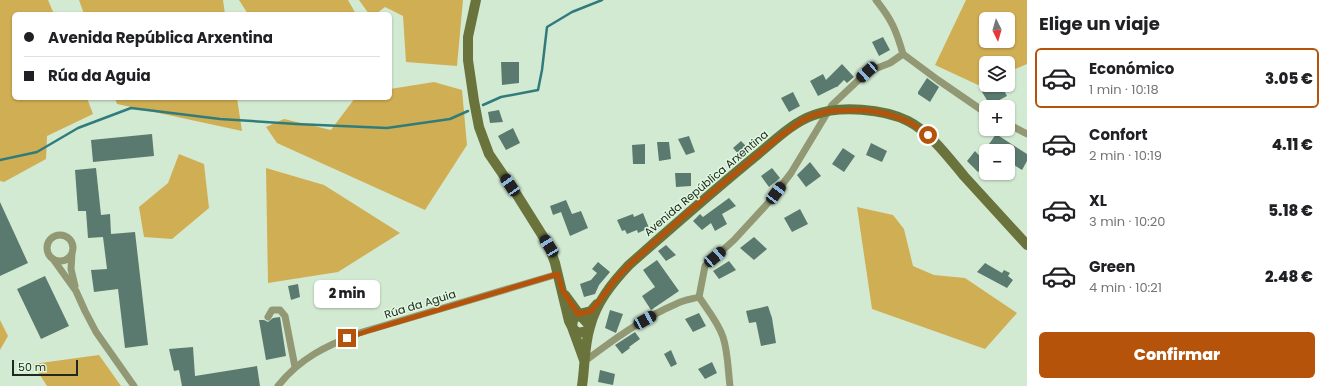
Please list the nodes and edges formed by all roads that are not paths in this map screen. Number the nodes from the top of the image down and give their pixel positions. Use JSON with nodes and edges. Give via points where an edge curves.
{"nodes":[{"id":1,"x":476,"y":0,"type":"edge"},
{"id":2,"x":876,"y":0,"type":"edge"},
{"id":3,"x":903,"y":54,"type":"junction"},
{"id":4,"x":979,"y":108,"type":"edge"},
{"id":5,"x":829,"y":111,"type":"junction"},
{"id":6,"x":1015,"y":128,"type":"edge"},
{"id":7,"x":1027,"y":134,"type":"edge"},
{"id":8,"x":1027,"y":245,"type":"edge"},
{"id":9,"x":72,"y":248,"type":"junction"},
{"id":10,"x":54,"y":260,"type":"junction"},
{"id":11,"x":558,"y":274,"type":"junction"},
{"id":12,"x":562,"y":290,"type":"junction"},
{"id":13,"x":76,"y":291,"type":"junction"},
{"id":14,"x":699,"y":296,"type":"junction"},
{"id":15,"x":601,"y":299,"type":"junction"},
{"id":16,"x":578,"y":314,"type":"junction"},
{"id":17,"x":268,"y":317,"type":"dead end"},
{"id":18,"x":572,"y":327,"type":"junction"},
{"id":19,"x":589,"y":329,"type":"junction"},
{"id":20,"x":585,"y":361,"type":"junction"},
{"id":21,"x":295,"y":367,"type":"junction"},
{"id":22,"x":134,"y":386,"type":"edge"},
{"id":23,"x":278,"y":386,"type":"edge"},
{"id":24,"x":582,"y":386,"type":"edge"},
{"id":25,"x":730,"y":386,"type":"edge"}],
"edges":[{"from":1,"to":11,"type":"main road","name":"Avenida República Arxentina","via":[[468,37],[468,60],[479,127],[489,154],[549,246]]},
{"from":2,"to":3,"type":"street","via":[[896,29]]},
{"from":3,"to":4,"type":"street"},
{"from":3,"to":5,"type":"street","via":[[867,72],[834,103]]},
{"from":5,"to":8,"type":"main road","name":"Avenida República Arxentina","via":[[865,110],[888,114],[909,122],[941,148]]},
{"from":5,"to":14,"type":"street","via":[[768,203],[734,240],[705,266]]},
{"from":5,"to":15,"type":"main road","name":"Avenida República Arxentina","via":[[800,122],[751,160],[629,265]]},
{"from":6,"to":7,"type":"street"},
{"from":9,"to":10,"type":"street","via":[[71,254],[64,260]]},
{"from":9,"to":10,"type":"street","via":[[65,237],[54,237],[47,247],[49,255]]},
{"from":9,"to":13,"type":"street"},
{"from":10,"to":13,"type":"street"},
{"from":11,"to":12,"type":"main road","name":"Avenida República Arxentina"},
{"from":11,"to":21,"type":"street","name":"Rúa da Aguia","via":[[359,334],[313,354]]},
{"from":12,"to":16,"type":"main road"},
{"from":12,"to":18,"type":"main road","name":"Avenida República Arxentina"},
{"from":13,"to":22,"type":"street","via":[[96,332]]},
{"from":14,"to":20,"type":"street","via":[[676,303],[645,320]]},
{"from":14,"to":25,"type":"street","via":[[723,336]]},
{"from":15,"to":16,"type":"main road","name":"Avenida República Arxentina","via":[[591,311]]},
{"from":15,"to":19,"type":"main road","name":"Avenida República Arxentina"},
{"from":16,"to":18,"type":"main road","via":[[573,320]]},
{"from":16,"to":19,"type":"main road"},
{"from":17,"to":21,"type":"street","via":[[272,310],[280,310],[285,316]]},
{"from":18,"to":19,"type":"main road","via":[[577,333]]},
{"from":18,"to":20,"type":"main road","name":"Avenida República Arxentina"},
{"from":19,"to":20,"type":"main road","name":"Avenida República Arxentina"},
{"from":20,"to":24,"type":"main road","name":"Avenida República Arxentina"},
{"from":21,"to":23,"type":"street","name":"Rúa da Aguia"}]}
